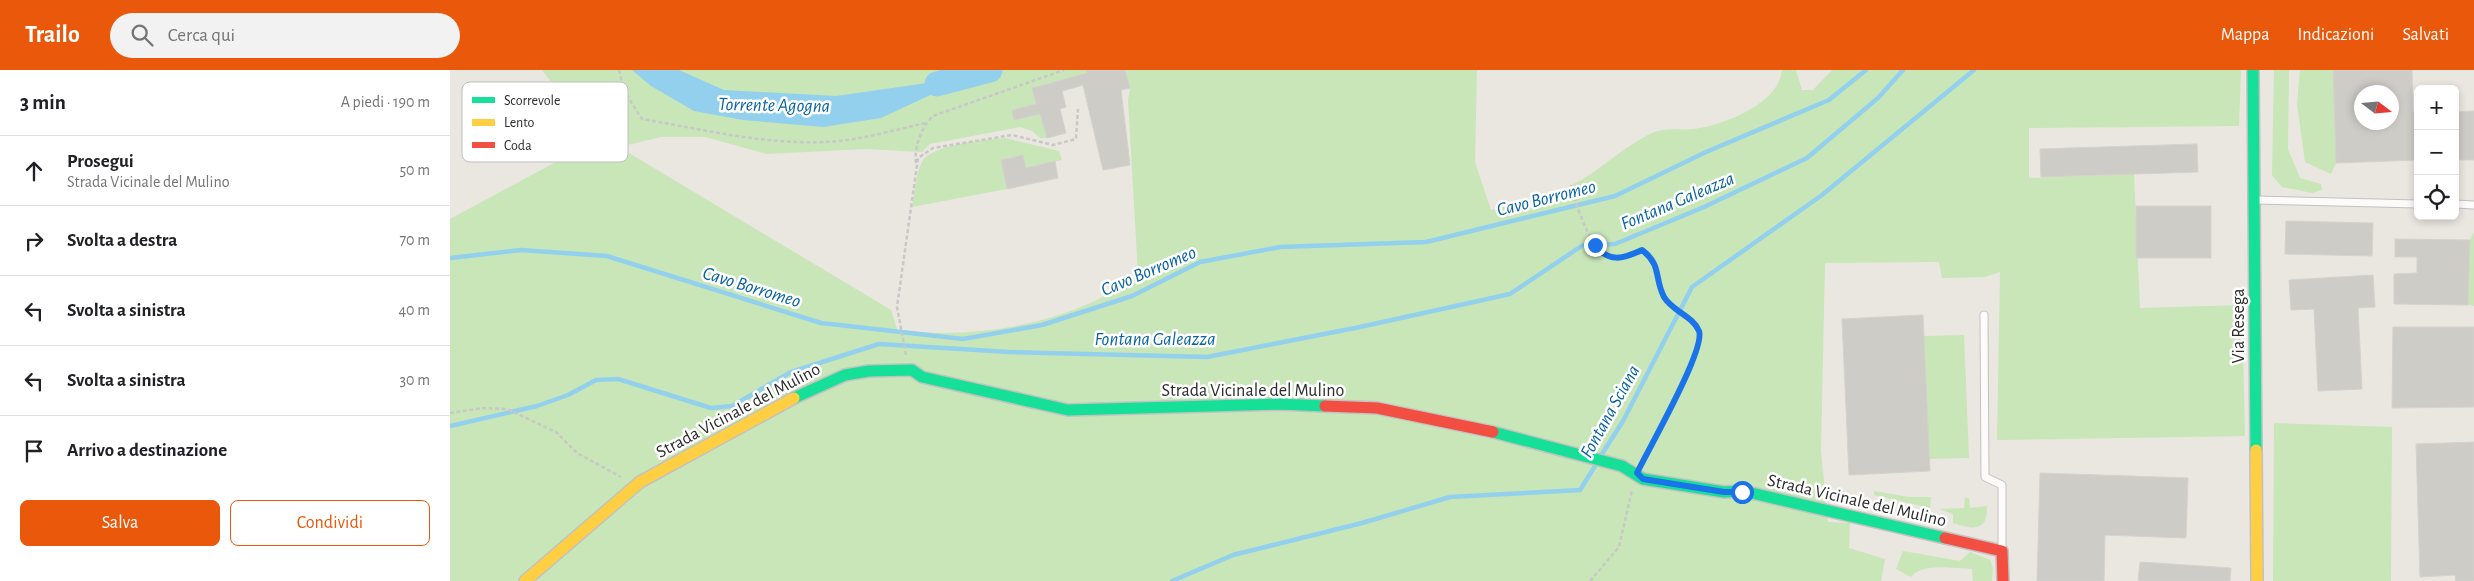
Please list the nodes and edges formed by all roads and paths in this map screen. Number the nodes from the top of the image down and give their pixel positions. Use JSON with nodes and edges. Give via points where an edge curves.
{"nodes":[{"id":1,"x":1064,"y":70,"type":"edge"},
{"id":2,"x":2253,"y":70,"type":"edge"},
{"id":3,"x":628,"y":97,"type":"edge"},
{"id":4,"x":1078,"y":110,"type":"dead end"},
{"id":5,"x":926,"y":123,"type":"junction"},
{"id":6,"x":917,"y":167,"type":"junction"},
{"id":7,"x":1570,"y":185,"type":"dead end"},
{"id":8,"x":2255,"y":200,"type":"junction"},
{"id":9,"x":2414,"y":204,"type":"edge"},
{"id":10,"x":2459,"y":204,"type":"edge"},
{"id":11,"x":2474,"y":205,"type":"edge"},
{"id":12,"x":1984,"y":315,"type":"dead end"},
{"id":13,"x":905,"y":352,"type":"dead end"},
{"id":14,"x":450,"y":413,"type":"edge"},
{"id":15,"x":1637,"y":473,"type":"junction"},
{"id":16,"x":640,"y":482,"type":"junction"},
{"id":17,"x":2002,"y":551,"type":"junction"},
{"id":18,"x":525,"y":581,"type":"edge"},
{"id":19,"x":1590,"y":581,"type":"edge"},
{"id":20,"x":2002,"y":581,"type":"edge"},
{"id":21,"x":2257,"y":581,"type":"edge"}],
"edges":[{"from":1,"to":5,"type":"path","via":[[933,116]]},
{"from":2,"to":8,"type":"street","name":"Via Resega"},
{"from":3,"to":5,"type":"path","via":[[642,119],[742,138],[840,141]]},
{"from":4,"to":6,"type":"path","via":[[1076,139],[1053,145],[1012,135],[933,148],[918,158]]},
{"from":5,"to":6,"type":"path","via":[[914,151]]},
{"from":6,"to":13,"type":"path","via":[[897,308]]},
{"from":7,"to":15,"type":"path","via":[[1589,236],[1602,254],[1613,259],[1629,257],[1642,250],[1653,258],[1665,298],[1698,329],[1701,337]]},
{"from":8,"to":9,"type":"lane"},
{"from":8,"to":21,"type":"street","name":"Via Resega"},
{"from":10,"to":11,"type":"lane"},
{"from":12,"to":17,"type":"lane","via":[[1985,477],[2002,485]]},
{"from":14,"to":16,"type":"path","via":[[483,408],[507,409],[556,432],[577,453],[617,476]]},
{"from":15,"to":16,"type":"street","name":"Strada Vicinale del Mulino","via":[[1525,439],[1377,408],[1279,404],[1068,410],[922,377],[912,370],[845,375],[810,389]]},
{"from":15,"to":17,"type":"street","name":"Strada Vicinale del Mulino","via":[[1643,479],[1742,492]]},
{"from":15,"to":19,"type":"path","via":[[1620,547]]},
{"from":16,"to":18,"type":"street","name":"Strada Vicinale del Mulino"},
{"from":17,"to":20,"type":"street"}]}
